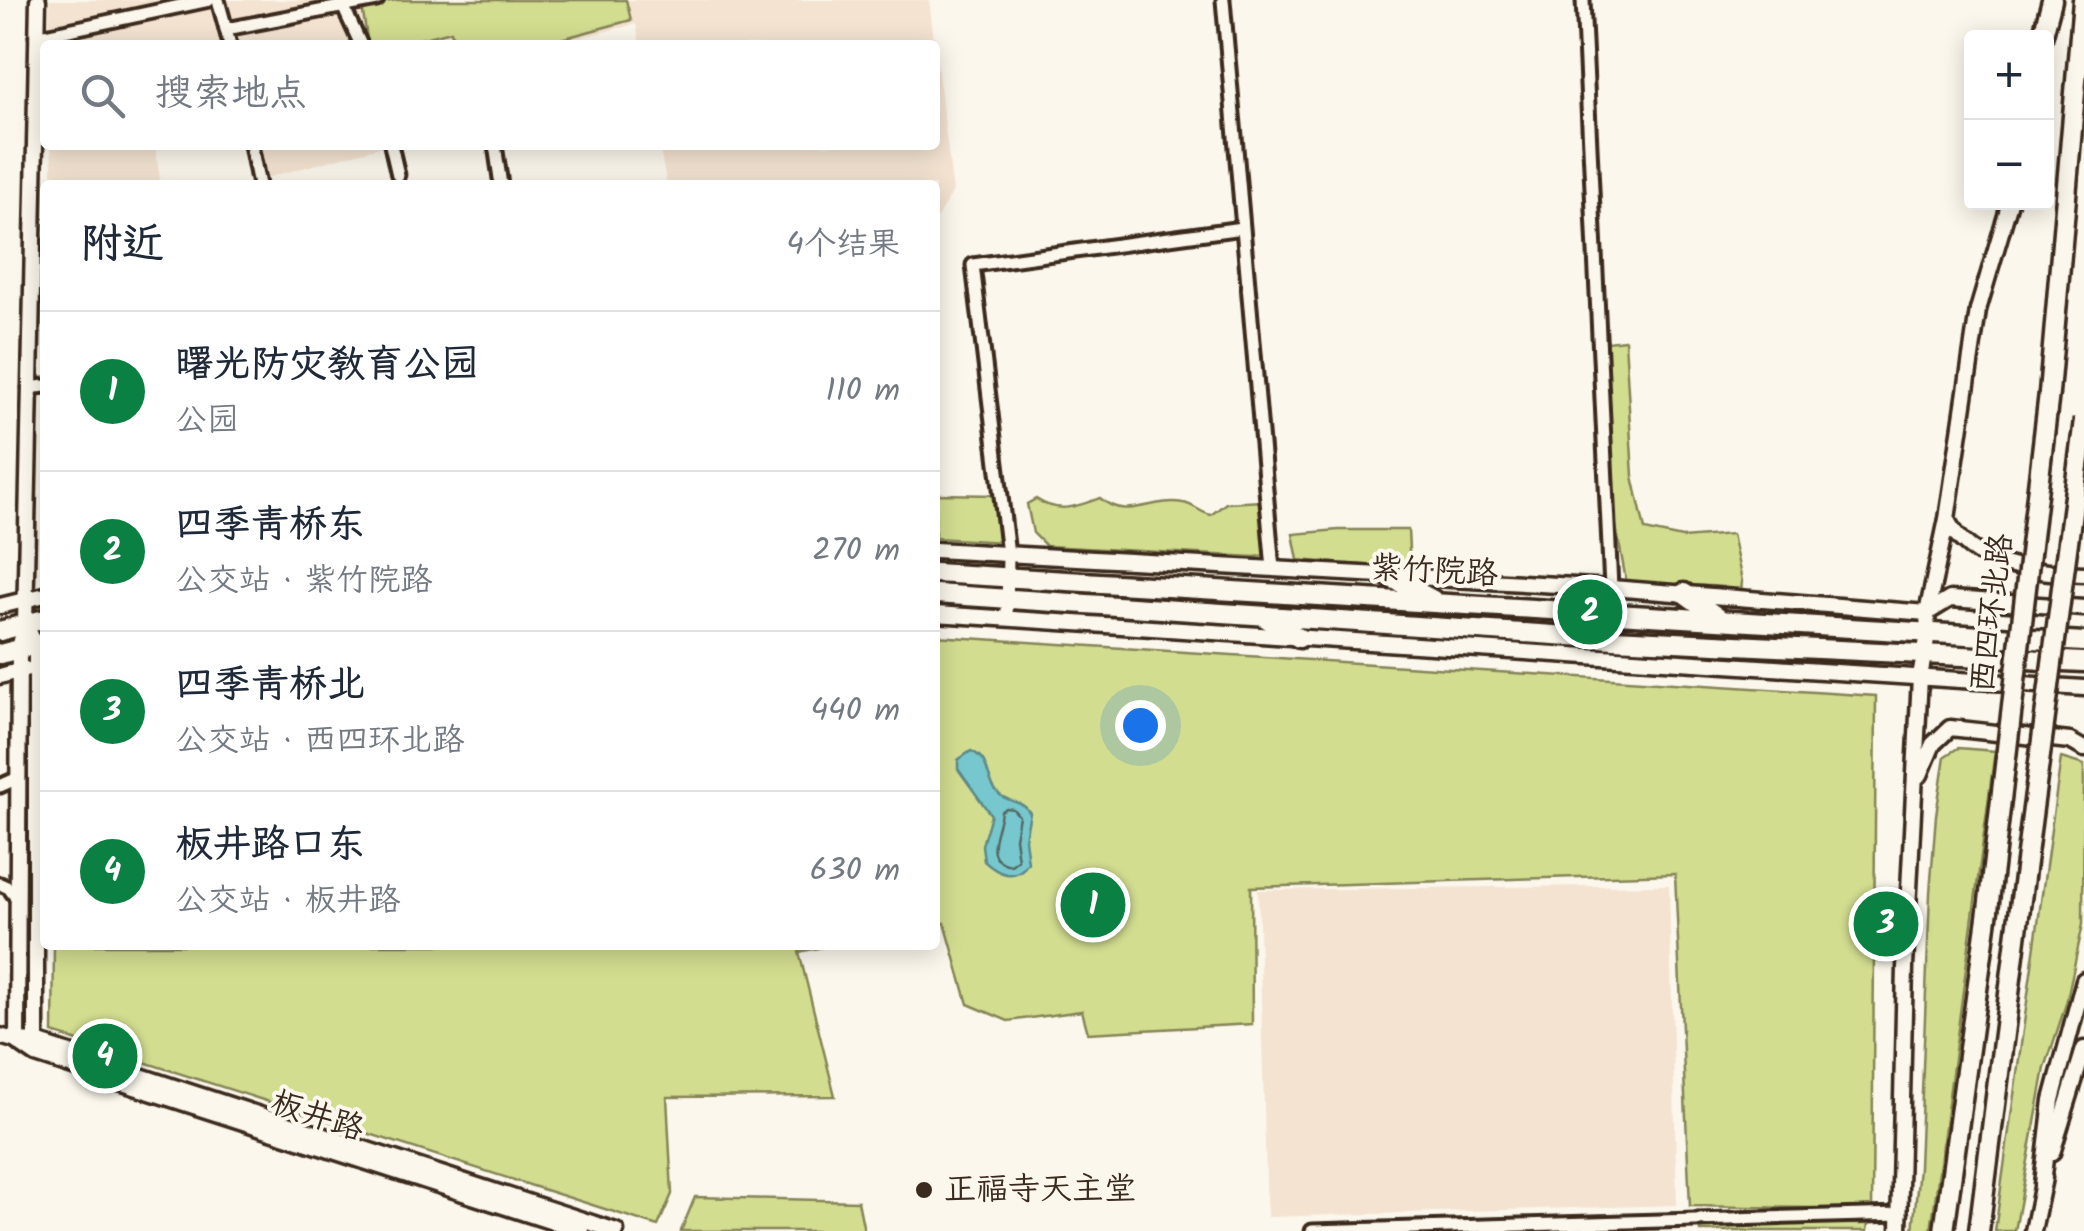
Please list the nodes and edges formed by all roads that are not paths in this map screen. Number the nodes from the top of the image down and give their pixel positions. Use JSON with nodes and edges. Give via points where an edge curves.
{"nodes":[{"id":1,"x":38,"y":0,"type":"edge"},
{"id":2,"x":209,"y":0,"type":"edge"},
{"id":3,"x":218,"y":0,"type":"edge"},
{"id":4,"x":377,"y":0,"type":"edge"},
{"id":5,"x":1224,"y":0,"type":"edge"},
{"id":6,"x":1583,"y":0,"type":"edge"},
{"id":7,"x":2041,"y":0,"type":"edge"},
{"id":8,"x":2052,"y":0,"type":"edge"},
{"id":9,"x":2083,"y":0,"type":"edge"},
{"id":10,"x":342,"y":3,"type":"edge"},
{"id":11,"x":226,"y":29,"type":"junction"},
{"id":12,"x":2041,"y":30,"type":"edge"},
{"id":13,"x":2043,"y":30,"type":"edge"},
{"id":14,"x":36,"y":37,"type":"junction"},
{"id":15,"x":229,"y":40,"type":"edge"},
{"id":16,"x":359,"y":40,"type":"edge"},
{"id":17,"x":251,"y":150,"type":"edge"},
{"id":18,"x":391,"y":150,"type":"edge"},
{"id":19,"x":496,"y":150,"type":"edge"},
{"id":20,"x":398,"y":175,"type":"dead end"},
{"id":21,"x":258,"y":180,"type":"edge"},
{"id":22,"x":499,"y":180,"type":"edge"},
{"id":23,"x":2008,"y":210,"type":"edge"},
{"id":24,"x":1242,"y":228,"type":"junction"},
{"id":25,"x":40,"y":387,"type":"edge"},
{"id":26,"x":29,"y":388,"type":"junction"},
{"id":27,"x":2084,"y":420,"type":"edge"},
{"id":28,"x":1947,"y":519,"type":"junction"},
{"id":29,"x":940,"y":550,"type":"edge"},
{"id":30,"x":1008,"y":554,"type":"junction"},
{"id":31,"x":1273,"y":569,"type":"junction"},
{"id":32,"x":940,"y":573,"type":"edge"},
{"id":33,"x":2084,"y":574,"type":"edge"},
{"id":34,"x":1388,"y":576,"type":"junction"},
{"id":35,"x":1007,"y":578,"type":"junction"},
{"id":36,"x":1610,"y":588,"type":"junction"},
{"id":37,"x":1684,"y":593,"type":"junction"},
{"id":38,"x":940,"y":594,"type":"edge"},
{"id":39,"x":40,"y":595,"type":"edge"},
{"id":40,"x":24,"y":599,"type":"junction"},
{"id":41,"x":1007,"y":599,"type":"junction"},
{"id":42,"x":1438,"y":603,"type":"junction"},
{"id":43,"x":0,"y":606,"type":"edge"},
{"id":44,"x":2084,"y":608,"type":"edge"},
{"id":45,"x":1927,"y":613,"type":"junction"},
{"id":46,"x":940,"y":614,"type":"edge"},
{"id":47,"x":1259,"y":614,"type":"junction"},
{"id":48,"x":1007,"y":619,"type":"junction"},
{"id":49,"x":1720,"y":619,"type":"junction"},
{"id":50,"x":40,"y":621,"type":"edge"},
{"id":51,"x":25,"y":624,"type":"junction"},
{"id":52,"x":0,"y":631,"type":"edge"},
{"id":53,"x":1928,"y":634,"type":"junction"},
{"id":54,"x":1300,"y":638,"type":"junction"},
{"id":55,"x":2084,"y":642,"type":"edge"},
{"id":56,"x":34,"y":645,"type":"edge"},
{"id":57,"x":0,"y":654,"type":"edge"},
{"id":58,"x":1922,"y":654,"type":"junction"},
{"id":59,"x":2084,"y":662,"type":"edge"},
{"id":60,"x":40,"y":665,"type":"edge"},
{"id":61,"x":19,"y":671,"type":"junction"},
{"id":62,"x":0,"y":676,"type":"edge"},
{"id":63,"x":1920,"y":677,"type":"junction"},
{"id":64,"x":2084,"y":688,"type":"edge"},
{"id":65,"x":40,"y":742,"type":"edge"},
{"id":66,"x":2084,"y":749,"type":"edge"},
{"id":67,"x":18,"y":778,"type":"junction"},
{"id":68,"x":1916,"y":784,"type":"junction"},
{"id":69,"x":0,"y":786,"type":"edge"},
{"id":70,"x":0,"y":884,"type":"edge"},
{"id":71,"x":18,"y":898,"type":"junction"},
{"id":72,"x":2084,"y":980,"type":"edge"},
{"id":73,"x":0,"y":1036,"type":"edge"},
{"id":74,"x":17,"y":1041,"type":"junction"},
{"id":75,"x":0,"y":1046,"type":"edge"},
{"id":76,"x":36,"y":1048,"type":"junction"},
{"id":77,"x":2084,"y":1050,"type":"edge"},
{"id":78,"x":2042,"y":1184,"type":"junction"},
{"id":79,"x":1901,"y":1214,"type":"junction"},
{"id":80,"x":545,"y":1219,"type":"edge"},
{"id":81,"x":1696,"y":1225,"type":"edge"},
{"id":82,"x":581,"y":1231,"type":"edge"},
{"id":83,"x":616,"y":1231,"type":"edge"},
{"id":84,"x":1312,"y":1231,"type":"edge"},
{"id":85,"x":1899,"y":1231,"type":"edge"},
{"id":86,"x":1944,"y":1231,"type":"edge"},
{"id":87,"x":1979,"y":1231,"type":"edge"},
{"id":88,"x":2033,"y":1231,"type":"edge"}],
"edges":[{"from":1,"to":14,"type":"street"},
{"from":2,"to":14,"type":"street"},
{"from":3,"to":11,"type":"street"},
{"from":4,"to":10,"type":"street"},
{"from":5,"to":24,"type":"street"},
{"from":6,"to":36,"type":"street"},
{"from":7,"to":12,"type":"street"},
{"from":8,"to":13,"type":"main road"},
{"from":9,"to":86,"type":"main road","name":"西四环北路","bridge":true,"via":[[2049,392]]},
{"from":10,"to":11,"type":"street"},
{"from":10,"to":16,"type":"street"},
{"from":11,"to":15,"type":"street"},
{"from":14,"to":26,"type":"street"},
{"from":17,"to":21,"type":"street"},
{"from":18,"to":20,"type":"street"},
{"from":19,"to":22,"type":"street"},
{"from":23,"to":28,"type":"street","name":"西四环北路","via":[[1978,310]]},
{"from":24,"to":30,"type":"street","via":[[973,265]]},
{"from":24,"to":31,"type":"street"},
{"from":25,"to":26,"type":"street"},
{"from":26,"to":40,"type":"street"},
{"from":27,"to":87,"type":"main road","name":"西四环北路","bridge":true},
{"from":28,"to":33,"type":"street","via":[[1970,549],[2000,563]]},
{"from":28,"to":45,"type":"street","name":"西四环北路"},
{"from":29,"to":30,"type":"street","name":"紫竹院路"},
{"from":30,"to":31,"type":"street","name":"紫竹院路"},
{"from":30,"to":35,"type":"street"},
{"from":31,"to":34,"type":"street","name":"紫竹院路"},
{"from":32,"to":35,"type":"main road","name":"紫竹院路"},
{"from":34,"to":36,"type":"street","name":"紫竹院路"},
{"from":34,"to":42,"type":"main road"},
{"from":35,"to":41,"type":"street"},
{"from":35,"to":42,"type":"main road","name":"紫竹院路"},
{"from":36,"to":37,"type":"street","name":"紫竹院路"},
{"from":37,"to":45,"type":"street","name":"紫竹院路"},
{"from":37,"to":49,"type":"main road"},
{"from":38,"to":41,"type":"main road","name":"紫竹院路"},
{"from":39,"to":40,"type":"street"},
{"from":40,"to":43,"type":"street"},
{"from":40,"to":51,"type":"street"},
{"from":41,"to":47,"type":"main road","name":"紫竹院路"},
{"from":41,"to":48,"type":"street"},
{"from":42,"to":49,"type":"main road","name":"紫竹院路"},
{"from":44,"to":45,"type":"street","name":"紫竹院路","via":[[1950,599]]},
{"from":45,"to":53,"type":"street","name":"西四环北路"},
{"from":46,"to":48,"type":"street"},
{"from":47,"to":54,"type":"main road"},
{"from":47,"to":58,"type":"main road","name":"紫竹院路"},
{"from":48,"to":54,"type":"street"},
{"from":49,"to":53,"type":"main road","name":"紫竹院路"},
{"from":50,"to":51,"type":"main road"},
{"from":51,"to":52,"type":"main road"},
{"from":51,"to":56,"type":"street"},
{"from":53,"to":55,"type":"main road","name":"紫竹院路"},
{"from":53,"to":58,"type":"street","name":"西四环北路"},
{"from":54,"to":63,"type":"street"},
{"from":56,"to":57,"type":"main road"},
{"from":56,"to":61,"type":"street"},
{"from":58,"to":59,"type":"main road","name":"紫竹院路"},
{"from":58,"to":63,"type":"street","name":"西四环北路"},
{"from":60,"to":61,"type":"street"},
{"from":61,"to":62,"type":"street"},
{"from":61,"to":67,"type":"street"},
{"from":63,"to":64,"type":"street"},
{"from":63,"to":68,"type":"street","name":"西四环北路"},
{"from":65,"to":76,"type":"street"},
{"from":66,"to":68,"type":"street","via":[[2070,741],[1950,728],[1933,744]]},
{"from":67,"to":69,"type":"street"},
{"from":67,"to":71,"type":"street"},
{"from":68,"to":79,"type":"street","name":"西四环北路"},
{"from":70,"to":71,"type":"street"},
{"from":71,"to":74,"type":"street"},
{"from":72,"to":78,"type":"street","via":[[2052,1100]]},
{"from":73,"to":74,"type":"street"},
{"from":74,"to":75,"type":"street"},
{"from":74,"to":76,"type":"street"},
{"from":76,"to":80,"type":"street","name":"板井路"},
{"from":77,"to":78,"type":"street"},
{"from":78,"to":88,"type":"street"},
{"from":79,"to":81,"type":"street"},
{"from":79,"to":85,"type":"street","name":"西四环北路"},
{"from":80,"to":82,"type":"street","name":"板井路"},
{"from":80,"to":83,"type":"street"},
{"from":81,"to":84,"type":"street"}]}
